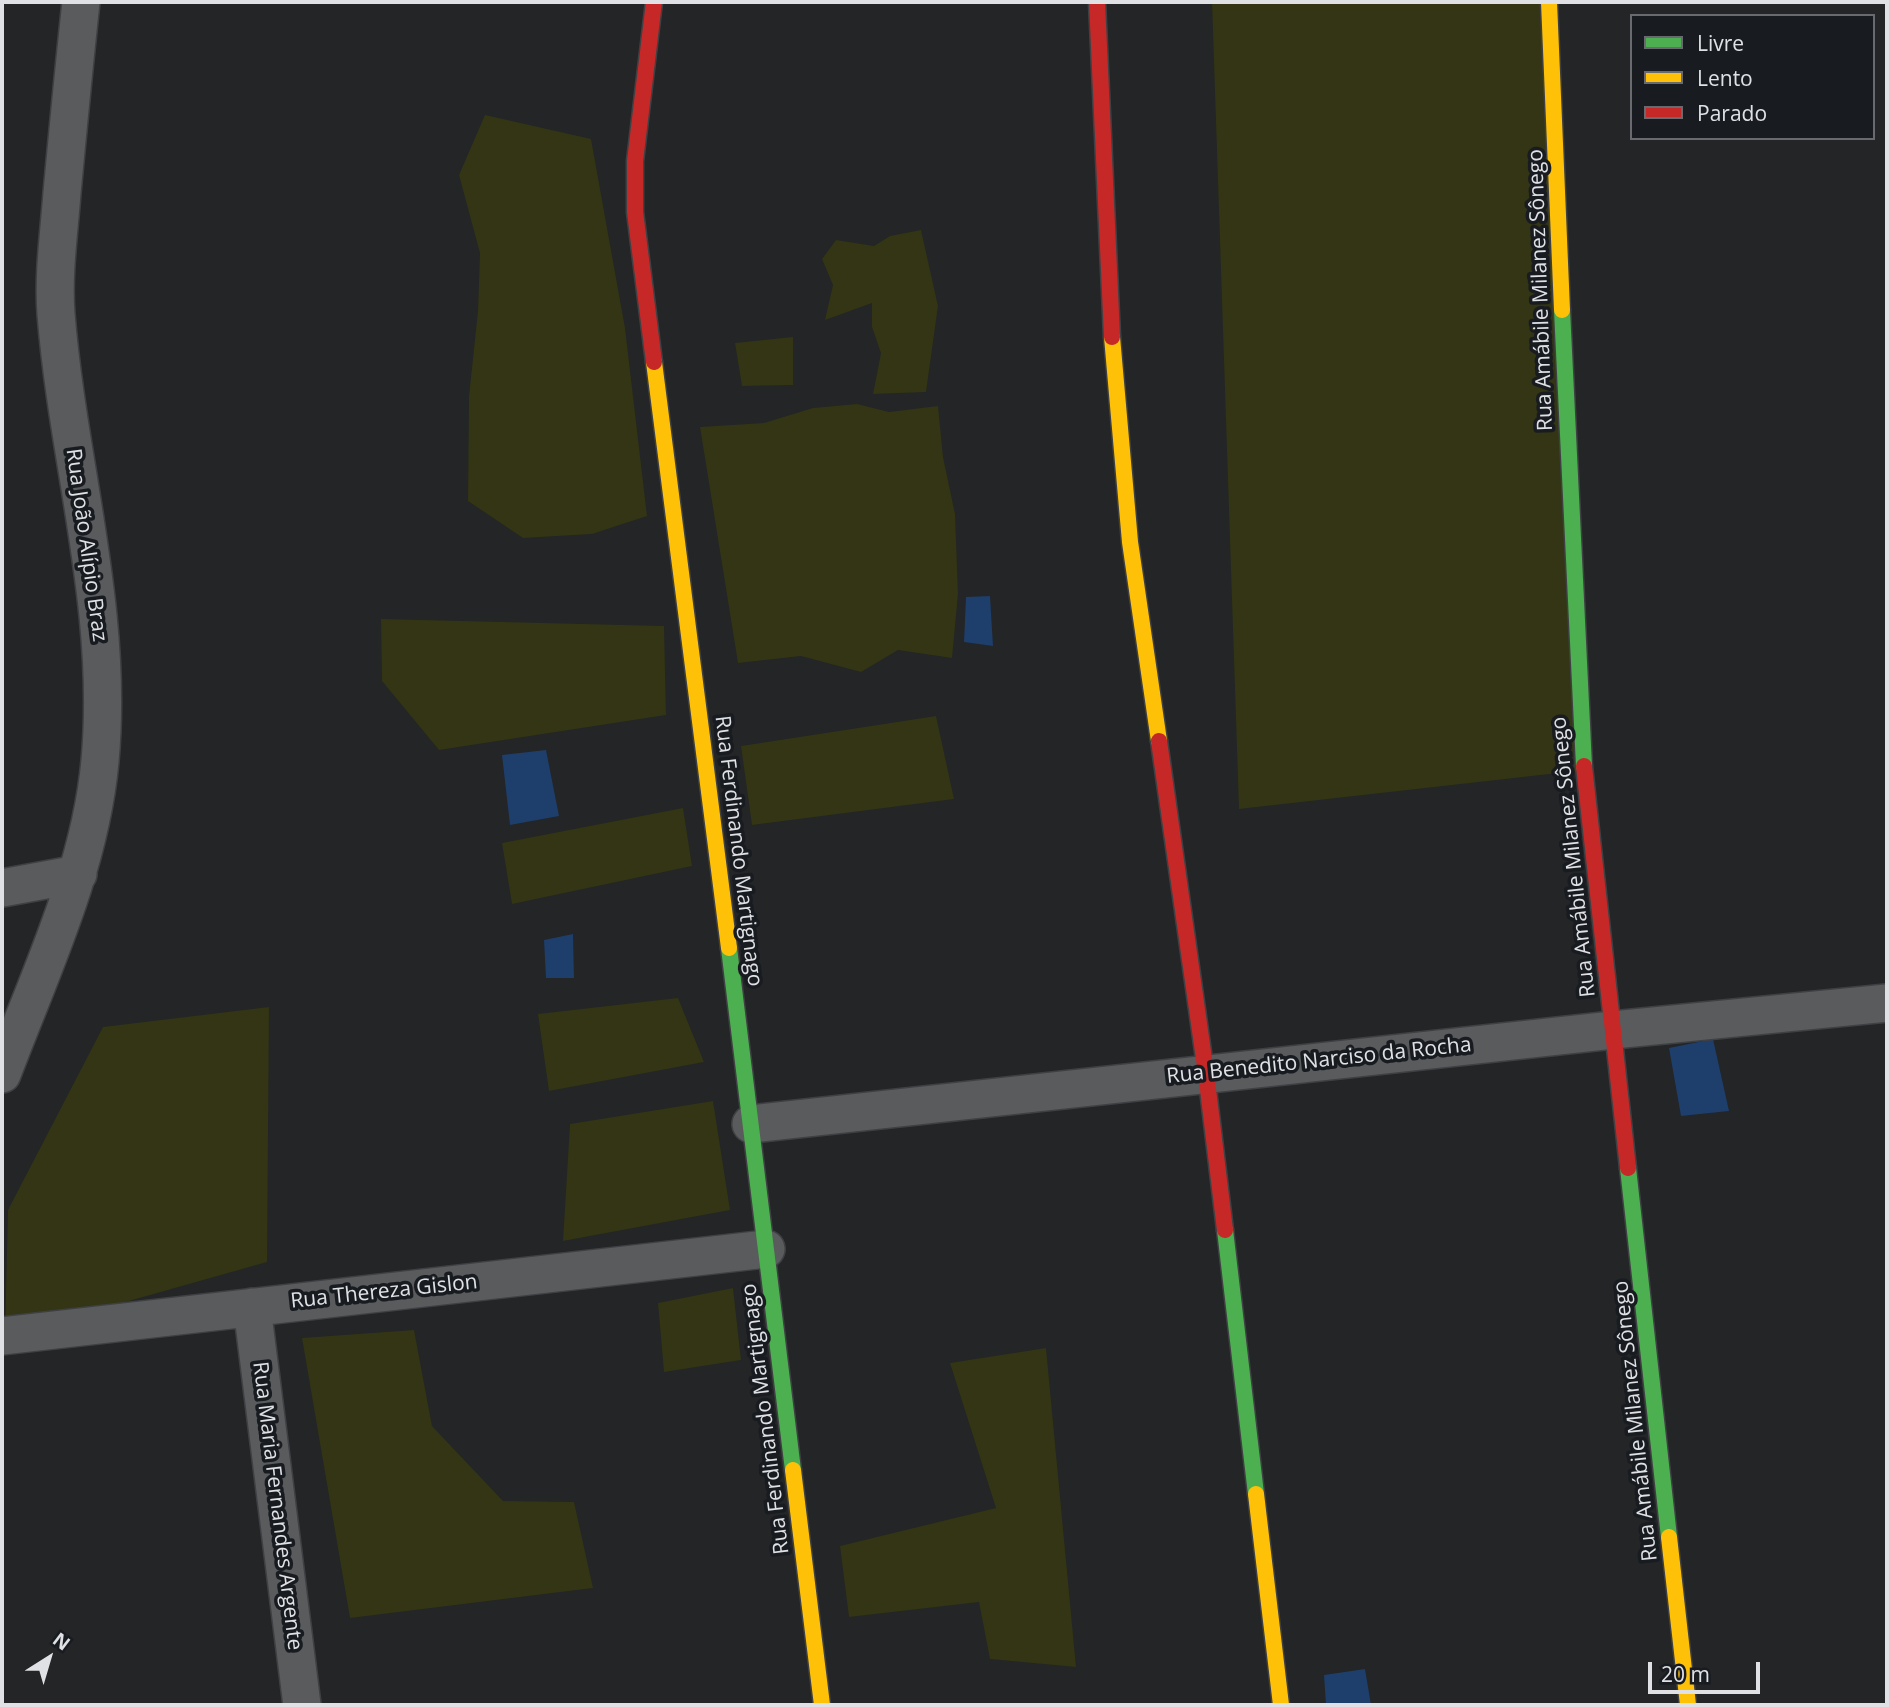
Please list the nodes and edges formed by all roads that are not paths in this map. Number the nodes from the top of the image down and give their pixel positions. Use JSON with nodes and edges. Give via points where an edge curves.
{"nodes":[{"id":1,"x":81,"y":2,"type":"edge"},
{"id":2,"x":654,"y":2,"type":"edge"},
{"id":3,"x":1097,"y":2,"type":"edge"},
{"id":4,"x":1549,"y":2,"type":"edge"},
{"id":5,"x":78,"y":874,"type":"junction"},
{"id":6,"x":2,"y":888,"type":"edge"},
{"id":7,"x":1887,"y":1003,"type":"edge"},
{"id":8,"x":1613,"y":1030,"type":"junction"},
{"id":9,"x":1206,"y":1073,"type":"junction"},
{"id":10,"x":2,"y":1074,"type":"edge"},
{"id":11,"x":751,"y":1124,"type":"junction"},
{"id":12,"x":766,"y":1249,"type":"junction"},
{"id":13,"x":252,"y":1307,"type":"junction"},
{"id":14,"x":2,"y":1336,"type":"edge"},
{"id":15,"x":302,"y":1705,"type":"edge"},
{"id":16,"x":822,"y":1705,"type":"edge"},
{"id":17,"x":1281,"y":1705,"type":"edge"},
{"id":18,"x":1688,"y":1705,"type":"edge"}],
"edges":[{"from":1,"to":5,"type":"street","name":"Rua João Alípio Braz","via":[[56,298],[61,365],[99,618],[100,762]]},
{"from":2,"to":11,"type":"street","name":"Rua Ferdinando Martignago","via":[[635,161],[635,212]]},
{"from":3,"to":9,"type":"street","via":[[1111,312],[1130,542]]},
{"from":4,"to":8,"type":"street","name":"Rua Amábile Milanez Sônego","via":[[1579,691]]},
{"from":5,"to":6,"type":"street"},
{"from":5,"to":10,"type":"street","name":"Rua João Alípio Braz"},
{"from":7,"to":8,"type":"street","name":"Rua Benedito Narciso da Rocha"},
{"from":8,"to":9,"type":"street","name":"Rua Benedito Narciso da Rocha"},
{"from":8,"to":18,"type":"street","name":"Rua Amábile Milanez Sônego"},
{"from":9,"to":11,"type":"street","name":"Rua Benedito Narciso da Rocha"},
{"from":9,"to":17,"type":"street"},
{"from":11,"to":12,"type":"street","name":"Rua Ferdinando Martignago"},
{"from":12,"to":13,"type":"street","name":"Rua Thereza Gislon"},
{"from":12,"to":16,"type":"street","name":"Rua Ferdinando Martignago"},
{"from":13,"to":14,"type":"street","name":"Rua Thereza Gislon"},
{"from":13,"to":15,"type":"street","name":"Rua Maria Fernandes Argente"}]}
